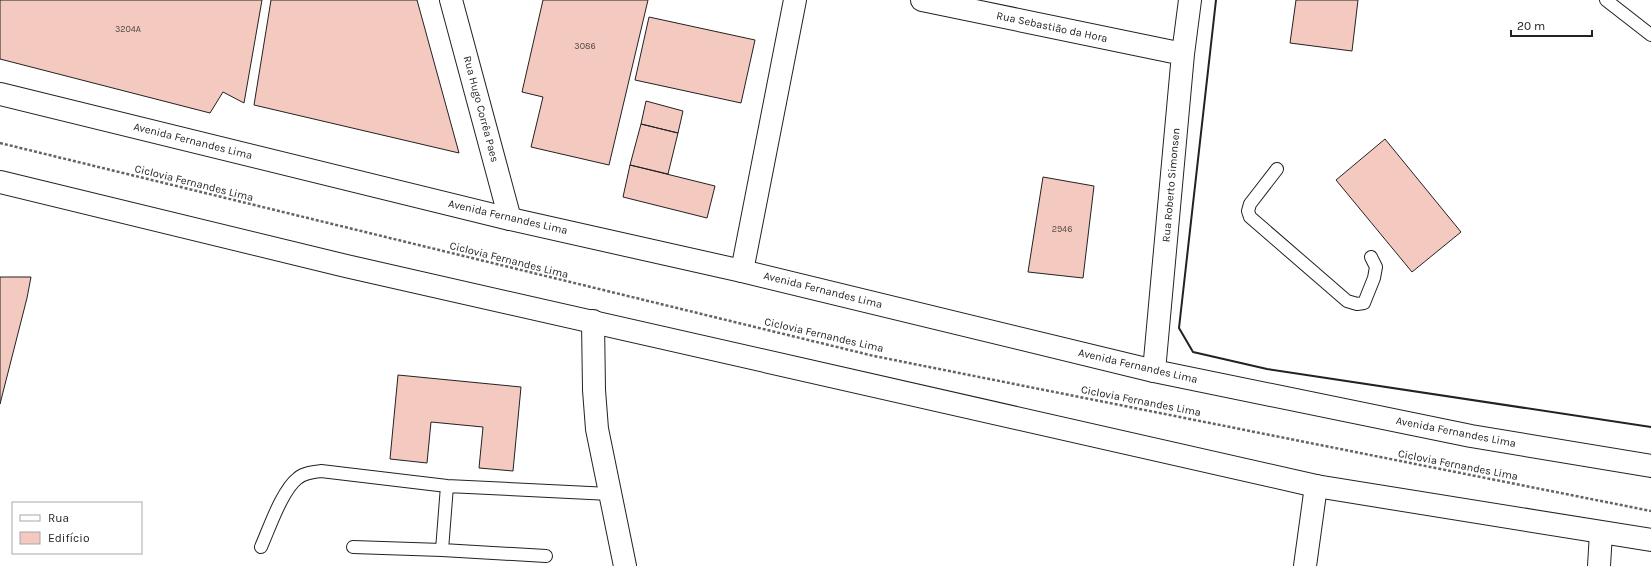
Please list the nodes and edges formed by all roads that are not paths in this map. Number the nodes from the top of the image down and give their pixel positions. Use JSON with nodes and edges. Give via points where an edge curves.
{"nodes":[{"id":1,"x":451,"y":0,"type":"edge"},
{"id":2,"x":795,"y":0,"type":"edge"},
{"id":3,"x":922,"y":0,"type":"edge"},
{"id":4,"x":1190,"y":0,"type":"edge"},
{"id":5,"x":1606,"y":0,"type":"edge"},
{"id":6,"x":1651,"y":35,"type":"edge"},
{"id":7,"x":1183,"y":54,"type":"junction"},
{"id":8,"x":0,"y":94,"type":"edge"},
{"id":9,"x":1277,"y":168,"type":"dead end"},
{"id":10,"x":0,"y":182,"type":"edge"},
{"id":11,"x":510,"y":219,"type":"junction"},
{"id":12,"x":1371,"y":257,"type":"dead end"},
{"id":13,"x":742,"y":271,"type":"junction"},
{"id":14,"x":592,"y":321,"type":"junction"},
{"id":15,"x":1154,"y":371,"type":"junction"},
{"id":16,"x":1651,"y":466,"type":"edge"},
{"id":17,"x":447,"y":486,"type":"junction"},
{"id":18,"x":1316,"y":486,"type":"junction"},
{"id":19,"x":610,"y":494,"type":"junction"},
{"id":20,"x":1601,"y":533,"type":"junction"},
{"id":21,"x":1651,"y":540,"type":"edge"},
{"id":22,"x":353,"y":547,"type":"dead end"},
{"id":23,"x":261,"y":548,"type":"dead end"},
{"id":24,"x":442,"y":550,"type":"junction"},
{"id":25,"x":546,"y":556,"type":"dead end"},
{"id":26,"x":625,"y":566,"type":"edge"},
{"id":27,"x":1305,"y":566,"type":"edge"},
{"id":28,"x":1599,"y":566,"type":"edge"}],
"edges":[{"from":1,"to":11,"type":"main road","name":"Rua Hugo Corrêa Paes"},
{"from":2,"to":13,"type":"main road"},
{"from":3,"to":7,"type":"main road","name":"Rua Sebastião da Hora"},
{"from":4,"to":7,"type":"main road","name":"Rua Roberto Simonsen"},
{"from":5,"to":6,"type":"lane"},
{"from":7,"to":15,"type":"main road","name":"Rua Roberto Simonsen"},
{"from":8,"to":11,"type":"main road","name":"Avenida Fernandes Lima"},
{"from":9,"to":12,"type":"lane","via":[[1250,204],[1250,217],[1347,301],[1364,303],[1376,267]]},
{"from":10,"to":14,"type":"main road","via":[[339,264]]},
{"from":11,"to":13,"type":"main road","name":"Avenida Fernandes Lima"},
{"from":13,"to":15,"type":"main road","name":"Avenida Fernandes Lima"},
{"from":14,"to":18,"type":"main road"},
{"from":14,"to":19,"type":"main road","via":[[597,428]]},
{"from":15,"to":16,"type":"main road","name":"Avenida Fernandes Lima","via":[[1471,436]]},
{"from":17,"to":19,"type":"lane"},
{"from":17,"to":23,"type":"lane","via":[[321,471],[311,472],[297,478],[283,497]]},
{"from":17,"to":24,"type":"lane"},
{"from":18,"to":20,"type":"main road"},
{"from":18,"to":27,"type":"main road"},
{"from":19,"to":26,"type":"main road"},
{"from":20,"to":21,"type":"main road"},
{"from":20,"to":28,"type":"main road"},
{"from":22,"to":24,"type":"lane"},
{"from":24,"to":25,"type":"lane"}]}
